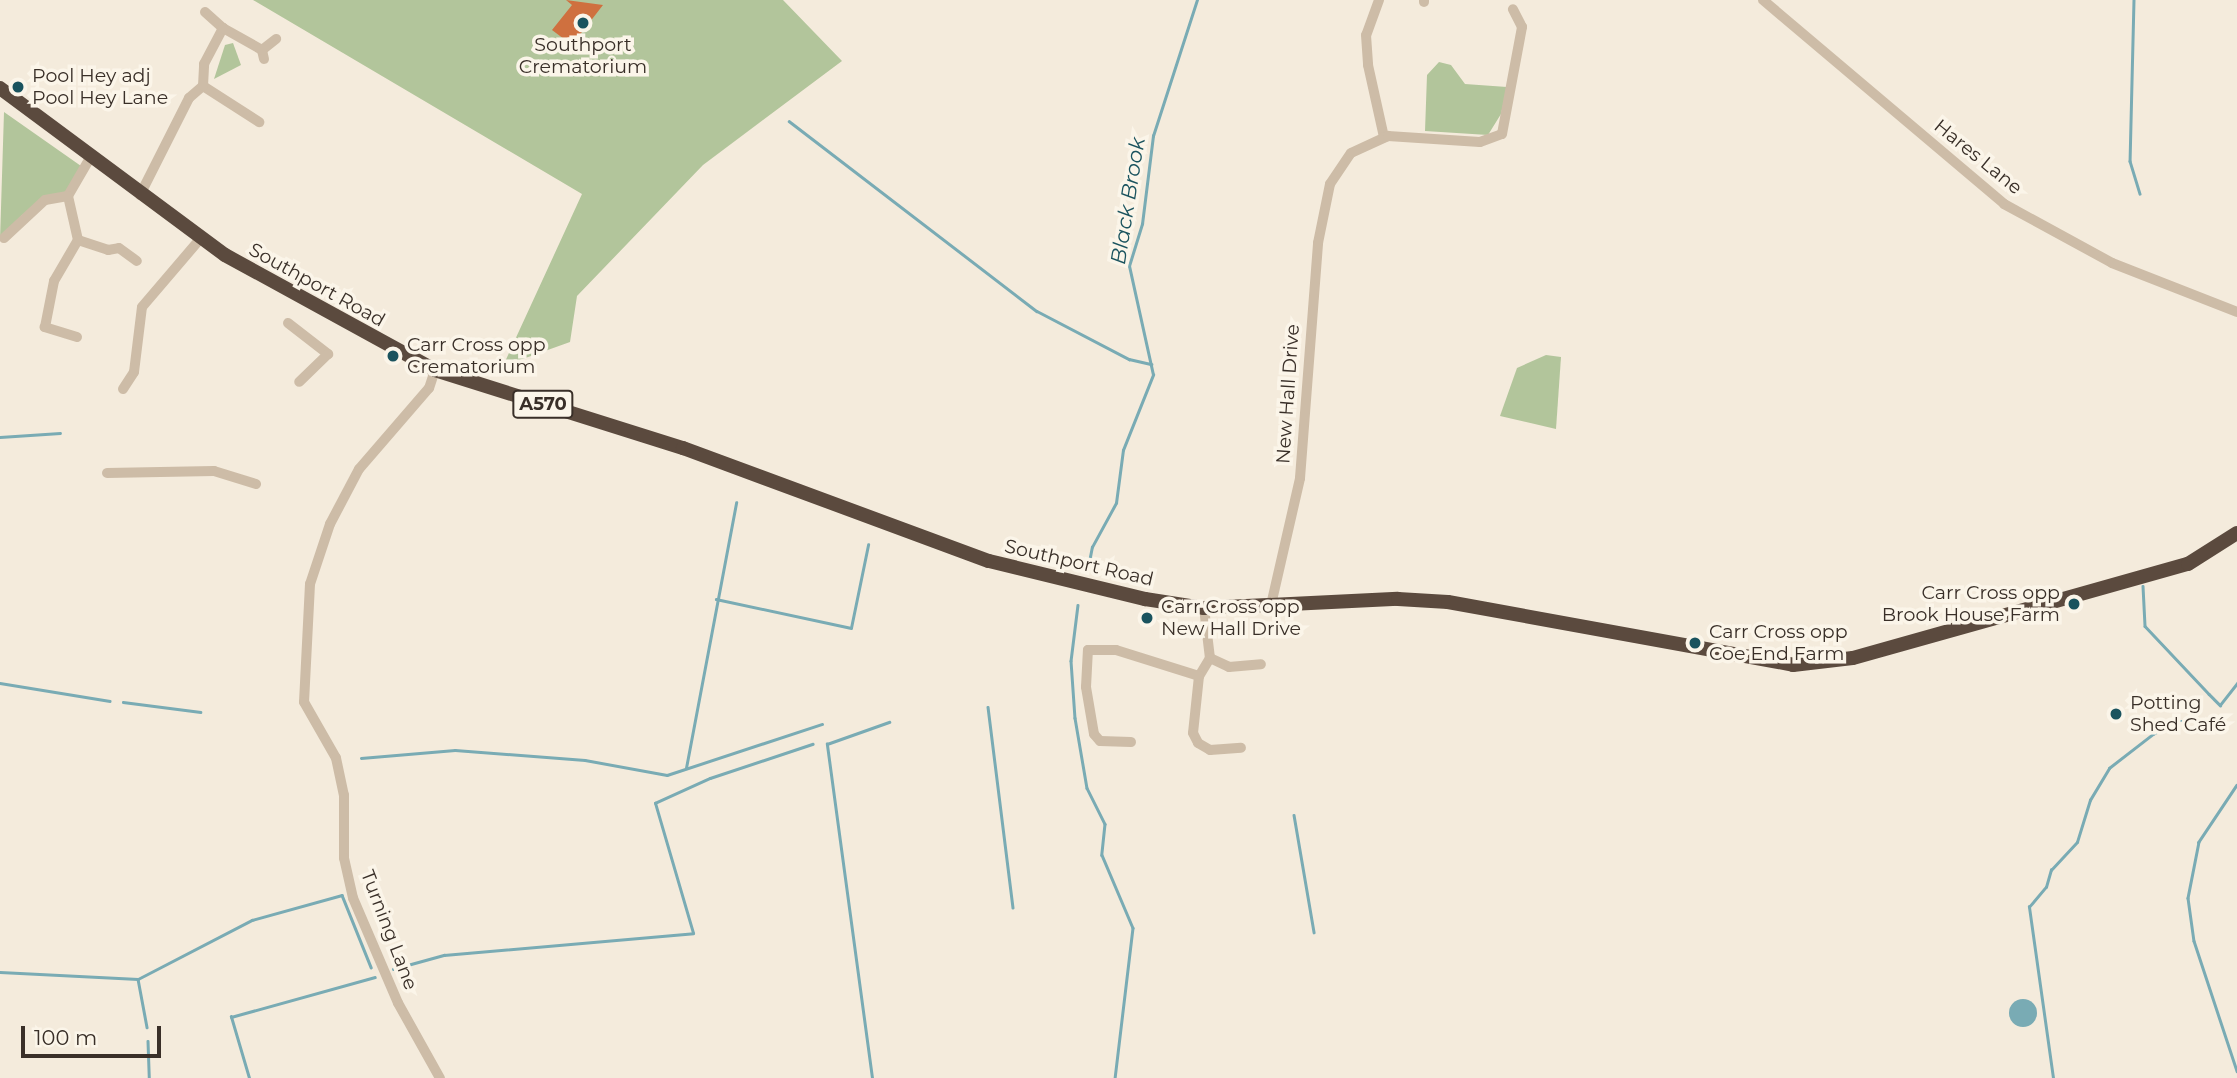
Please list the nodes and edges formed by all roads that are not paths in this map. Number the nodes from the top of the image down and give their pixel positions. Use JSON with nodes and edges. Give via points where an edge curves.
{"nodes":[{"id":1,"x":1379,"y":0,"type":"edge"},
{"id":2,"x":1763,"y":0,"type":"edge"},
{"id":3,"x":1513,"y":9,"type":"dead end"},
{"id":4,"x":205,"y":12,"type":"dead end"},
{"id":5,"x":223,"y":28,"type":"junction"},
{"id":6,"x":276,"y":39,"type":"dead end"},
{"id":7,"x":203,"y":86,"type":"junction"},
{"id":8,"x":0,"y":88,"type":"edge"},
{"id":9,"x":259,"y":122,"type":"dead end"},
{"id":10,"x":1388,"y":136,"type":"junction"},
{"id":11,"x":90,"y":158,"type":"junction"},
{"id":12,"x":140,"y":195,"type":"junction"},
{"id":13,"x":68,"y":196,"type":"junction"},
{"id":14,"x":4,"y":238,"type":"dead end"},
{"id":15,"x":201,"y":238,"type":"junction"},
{"id":16,"x":78,"y":240,"type":"junction"},
{"id":17,"x":137,"y":261,"type":"dead end"},
{"id":18,"x":2237,"y":312,"type":"edge"},
{"id":19,"x":288,"y":323,"type":"dead end"},
{"id":20,"x":76,"y":337,"type":"dead end"},
{"id":21,"x":435,"y":370,"type":"junction"},
{"id":22,"x":299,"y":382,"type":"dead end"},
{"id":23,"x":123,"y":389,"type":"dead end"},
{"id":24,"x":107,"y":473,"type":"dead end"},
{"id":25,"x":256,"y":484,"type":"dead end"},
{"id":26,"x":2237,"y":533,"type":"edge"},
{"id":27,"x":1271,"y":604,"type":"junction"},
{"id":28,"x":1204,"y":608,"type":"junction"},
{"id":29,"x":1210,"y":658,"type":"junction"},
{"id":30,"x":1261,"y":664,"type":"dead end"},
{"id":31,"x":1199,"y":676,"type":"junction"},
{"id":32,"x":1131,"y":741,"type":"dead end"},
{"id":33,"x":1241,"y":748,"type":"dead end"},
{"id":34,"x":440,"y":1078,"type":"edge"}],
"edges":[{"from":1,"to":10,"type":"street","via":[[1367,45],[1374,96],[1384,137]]},
{"from":2,"to":18,"type":"street","name":"Hares Lane","via":[[2004,204],[2112,263]]},
{"from":3,"to":10,"type":"street","via":[[1522,27],[1502,134],[1480,142]]},
{"from":4,"to":5,"type":"street"},
{"from":5,"to":6,"type":"street","via":[[263,54]]},
{"from":5,"to":7,"type":"street","via":[[204,64]]},
{"from":7,"to":9,"type":"street"},
{"from":7,"to":12,"type":"street","via":[[189,98]]},
{"from":8,"to":11,"type":"highway","name":"Southport Road","number":"A570"},
{"from":10,"to":27,"type":"street","name":"New Hall Drive","via":[[1351,153],[1330,184],[1318,243],[1300,478]]},
{"from":11,"to":12,"type":"highway","name":"Southport Road","number":"A570"},
{"from":11,"to":13,"type":"street"},
{"from":12,"to":15,"type":"highway","name":"Southport Road","number":"A570"},
{"from":13,"to":14,"type":"street","via":[[45,200]]},
{"from":13,"to":16,"type":"street"},
{"from":15,"to":21,"type":"highway","name":"Southport Road","number":"A570"},
{"from":15,"to":23,"type":"street","via":[[142,307],[134,372]]},
{"from":16,"to":17,"type":"street","via":[[108,250],[119,248]]},
{"from":16,"to":20,"type":"street","via":[[54,281],[45,327]]},
{"from":19,"to":22,"type":"street","via":[[328,354],[314,379]]},
{"from":21,"to":28,"type":"highway","name":"Southport Road","number":"A570","via":[[683,448],[989,561],[1145,600]]},
{"from":21,"to":34,"type":"street","name":"Turning Lane","via":[[429,388],[359,469],[335,512],[310,584],[304,702],[336,758],[353,898],[398,1003]]},
{"from":24,"to":25,"type":"street","via":[[214,471]]},
{"from":26,"to":27,"type":"highway","name":"Southport Road","number":"A570","via":[[2188,564],[1853,658],[1793,665],[1448,602]]},
{"from":27,"to":28,"type":"highway","name":"Southport Road","number":"A570"},
{"from":28,"to":29,"type":"street"},
{"from":29,"to":30,"type":"street","via":[[1229,667]]},
{"from":29,"to":31,"type":"street"},
{"from":31,"to":32,"type":"street","via":[[1116,650],[1088,650],[1085,677],[1094,734],[1100,741]]},
{"from":31,"to":33,"type":"street","via":[[1194,733],[1198,743],[1210,750]]}]}
